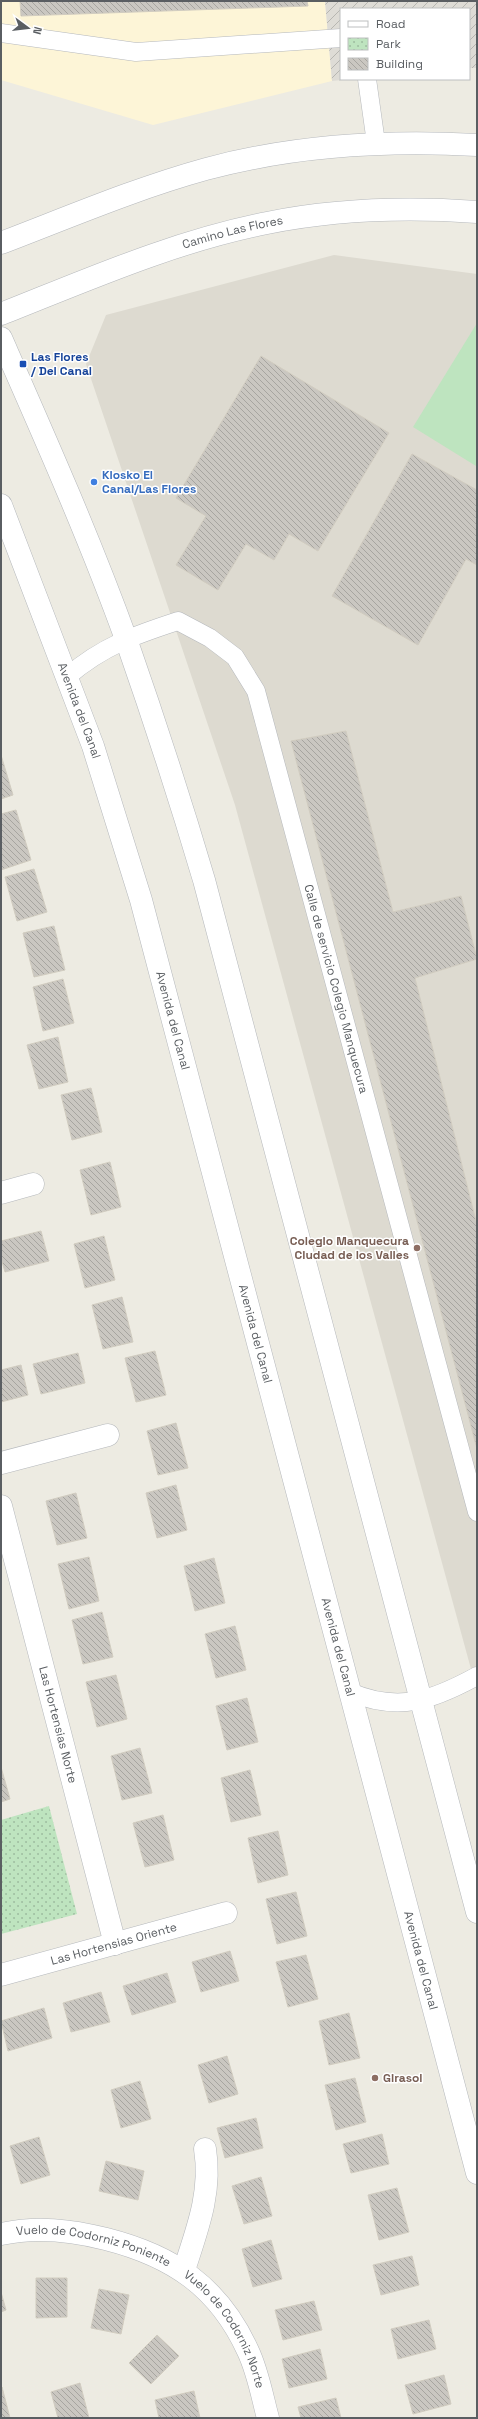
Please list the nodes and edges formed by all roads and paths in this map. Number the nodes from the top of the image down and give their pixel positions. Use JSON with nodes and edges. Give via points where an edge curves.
{"nodes":[{"id":1,"x":1,"y":33,"type":"edge"},
{"id":2,"x":340,"y":38,"type":"edge"},
{"id":3,"x":367,"y":80,"type":"edge"},
{"id":4,"x":376,"y":143,"type":"junction"},
{"id":5,"x":477,"y":145,"type":"edge"},
{"id":6,"x":477,"y":212,"type":"edge"},
{"id":7,"x":1,"y":243,"type":"edge"},
{"id":8,"x":1,"y":314,"type":"edge"},
{"id":9,"x":1,"y":338,"type":"edge"},
{"id":10,"x":1,"y":505,"type":"edge"},
{"id":11,"x":125,"y":639,"type":"junction"},
{"id":12,"x":68,"y":676,"type":"junction"},
{"id":13,"x":33,"y":1184,"type":"dead end"},
{"id":14,"x":1,"y":1193,"type":"edge"},
{"id":15,"x":108,"y":1436,"type":"dead end"},
{"id":16,"x":1,"y":1464,"type":"edge"},
{"id":17,"x":1,"y":1506,"type":"edge"},
{"id":18,"x":477,"y":1512,"type":"edge"},
{"id":19,"x":477,"y":1676,"type":"edge"},
{"id":20,"x":350,"y":1692,"type":"junction"},
{"id":21,"x":421,"y":1700,"type":"junction"},
{"id":22,"x":477,"y":1912,"type":"edge"},
{"id":23,"x":226,"y":1913,"type":"dead end"},
{"id":24,"x":115,"y":1944,"type":"junction"},
{"id":25,"x":1,"y":1975,"type":"edge"},
{"id":26,"x":205,"y":2148,"type":"dead end"},
{"id":27,"x":477,"y":2173,"type":"edge"},
{"id":28,"x":1,"y":2234,"type":"edge"},
{"id":29,"x":184,"y":2270,"type":"junction"},
{"id":30,"x":268,"y":2418,"type":"edge"}],
"edges":[{"from":1,"to":2,"type":"lane","via":[[136,52]]},
{"from":3,"to":4,"type":"lane"},
{"from":4,"to":5,"type":"street"},
{"from":4,"to":7,"type":"street","via":[[285,152],[207,169],[145,189]]},
{"from":6,"to":8,"type":"street","name":"Camino Las Flores","via":[[395,209],[312,215],[266,223],[176,247]]},
{"from":9,"to":11,"type":"street","via":[[70,497]]},
{"from":10,"to":12,"type":"street","name":"Avenida del Canal"},
{"from":11,"to":12,"type":"lane","name":"Calle de servicio Colegio Manquecura","via":[[93,656]]},
{"from":11,"to":18,"type":"lane","name":"Calle de servicio Colegio Manquecura","via":[[178,621],[210,638],[235,657],[256,691]]},
{"from":11,"to":21,"type":"street","via":[[167,759],[204,880]]},
{"from":12,"to":20,"type":"street","name":"Avenida del Canal","via":[[96,754],[141,900]]},
{"from":13,"to":14,"type":"street"},
{"from":15,"to":16,"type":"street"},
{"from":17,"to":24,"type":"street","name":"Las Hortensias Norte"},
{"from":19,"to":21,"type":"lane"},
{"from":20,"to":21,"type":"lane","via":[[368,1700],[388,1704]]},
{"from":20,"to":27,"type":"street","name":"Avenida del Canal"},
{"from":21,"to":22,"type":"street"},
{"from":23,"to":24,"type":"street","name":"Las Hortensias Oriente"},
{"from":24,"to":25,"type":"street","name":"Las Hortensias Oriente"},
{"from":26,"to":29,"type":"street","name":"Vuelo de Codorniz Norte","via":[[208,2176],[206,2200]]},
{"from":28,"to":29,"type":"street","name":"Vuelo de Codorniz Poniente","via":[[38,2229],[79,2232],[145,2250]]},
{"from":29,"to":30,"type":"street","name":"Vuelo de Codorniz Norte","via":[[207,2290],[226,2312],[238,2332],[256,2374]]}]}
